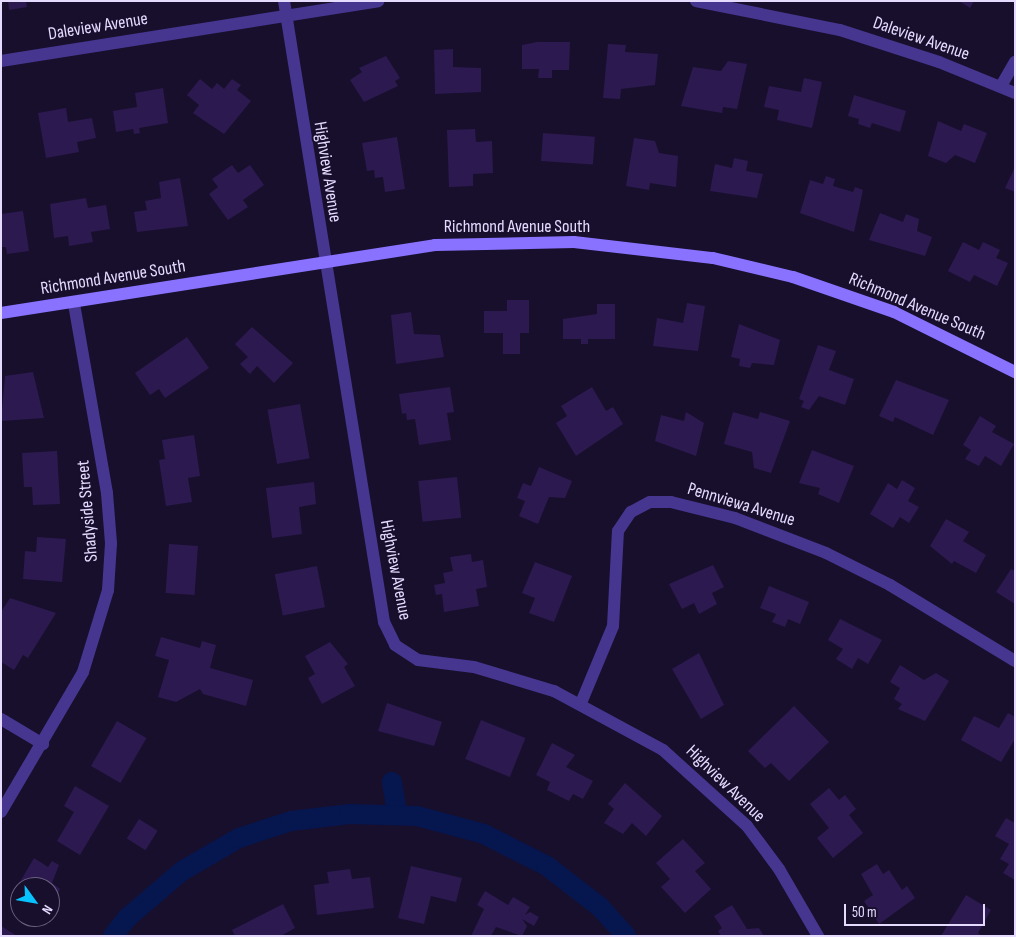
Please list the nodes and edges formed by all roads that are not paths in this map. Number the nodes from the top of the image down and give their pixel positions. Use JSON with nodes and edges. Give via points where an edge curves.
{"nodes":[{"id":1,"x":378,"y":1,"type":"edge"},
{"id":2,"x":696,"y":1,"type":"edge"},
{"id":3,"x":760,"y":7,"type":"edge"},
{"id":4,"x":285,"y":8,"type":"edge"},
{"id":5,"x":1,"y":61,"type":"edge"},
{"id":6,"x":1015,"y":62,"type":"edge"},
{"id":7,"x":1001,"y":86,"type":"junction"},
{"id":8,"x":1015,"y":92,"type":"edge"},
{"id":9,"x":324,"y":261,"type":"junction"},
{"id":10,"x":74,"y":302,"type":"junction"},
{"id":11,"x":1,"y":313,"type":"edge"},
{"id":12,"x":1015,"y":372,"type":"edge"},
{"id":13,"x":1015,"y":661,"type":"edge"},
{"id":14,"x":581,"y":704,"type":"junction"},
{"id":15,"x":1,"y":719,"type":"edge"},
{"id":16,"x":43,"y":744,"type":"junction"},
{"id":17,"x":1,"y":812,"type":"edge"},
{"id":18,"x":818,"y":936,"type":"edge"}],
"edges":[{"from":1,"to":4,"type":"street","name":"Daleview Avenue"},
{"from":2,"to":3,"type":"street","name":"Daleview Avenue"},
{"from":3,"to":7,"type":"street","name":"Daleview Avenue","via":[[882,43]]},
{"from":4,"to":5,"type":"street","name":"Daleview Avenue"},
{"from":4,"to":9,"type":"street","name":"Highview Avenue"},
{"from":6,"to":7,"type":"street"},
{"from":7,"to":8,"type":"street","name":"Daleview Avenue"},
{"from":9,"to":10,"type":"street","name":"Richmond Avenue South"},
{"from":9,"to":12,"type":"street","name":"Richmond Avenue South","via":[[435,245],[505,241],[626,246],[713,258],[793,277],[885,309],[954,338]]},
{"from":9,"to":14,"type":"street","name":"Highview Avenue","via":[[384,622],[395,645],[418,660],[495,672]]},
{"from":10,"to":11,"type":"street","name":"Richmond Avenue South"},
{"from":10,"to":16,"type":"street","name":"Shadyside Street","via":[[107,493],[111,569],[97,638]]},
{"from":13,"to":14,"type":"street","name":"Pennviewa Avenue","via":[[890,585],[826,553],[735,518],[671,502],[650,502],[631,512],[618,531],[613,626]]},
{"from":14,"to":18,"type":"street","name":"Highview Avenue","via":[[663,750],[718,797],[780,869]]},
{"from":15,"to":16,"type":"street"},
{"from":16,"to":17,"type":"street","name":"Shadyside Street"}]}
